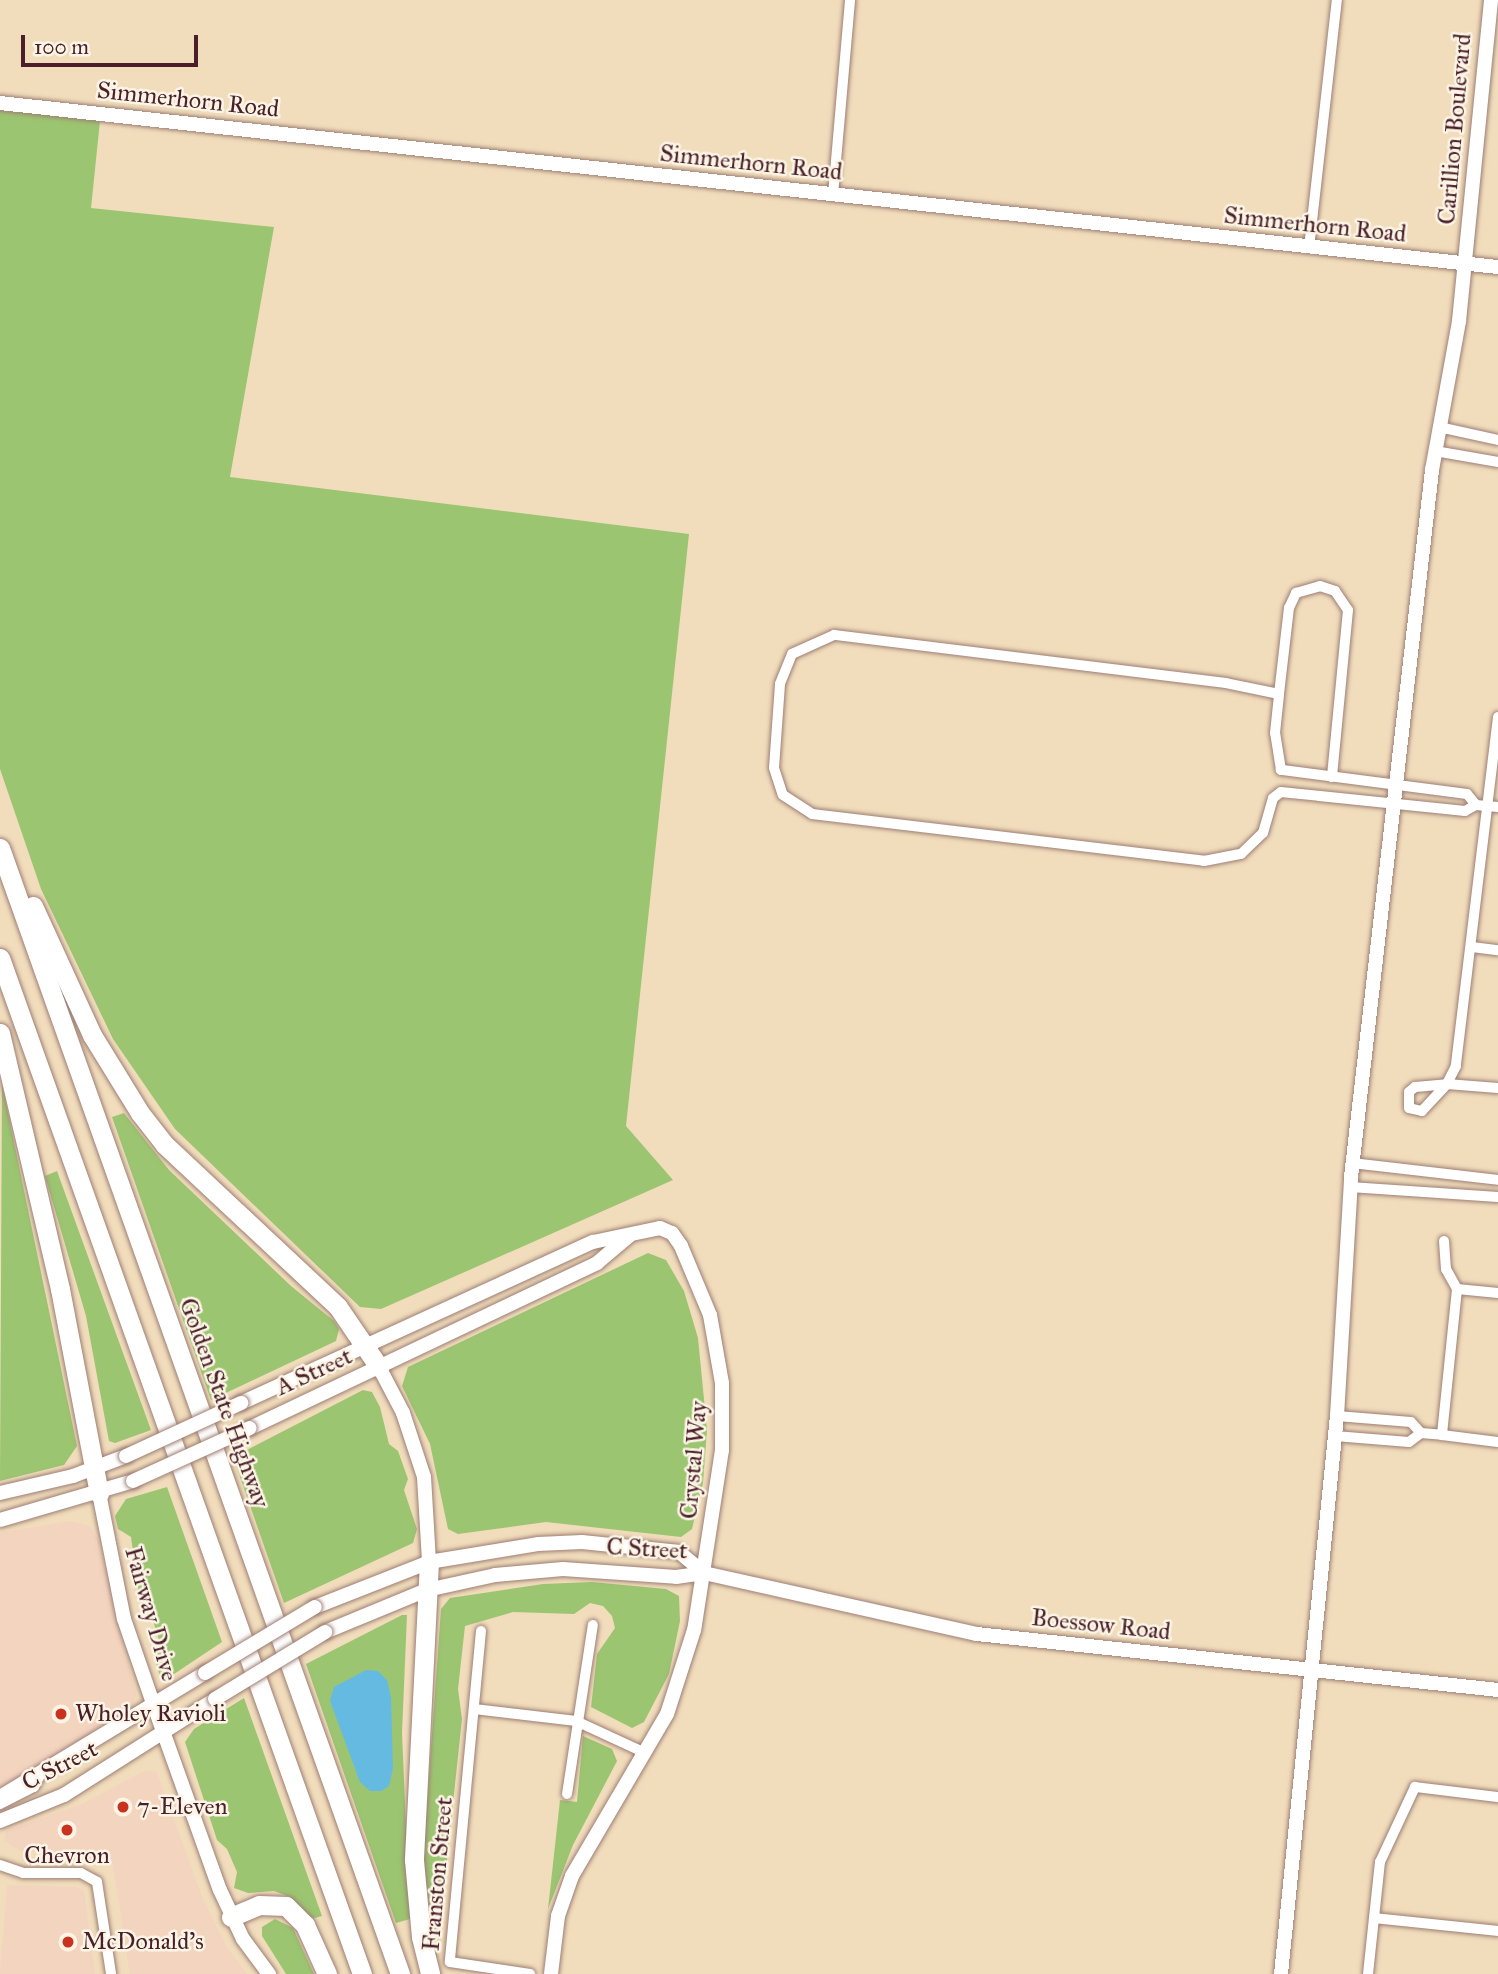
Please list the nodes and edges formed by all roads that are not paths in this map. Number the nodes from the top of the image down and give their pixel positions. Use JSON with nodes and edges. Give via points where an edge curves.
{"nodes":[{"id":1,"x":850,"y":0,"type":"edge"},
{"id":2,"x":1337,"y":0,"type":"edge"},
{"id":3,"x":1491,"y":0,"type":"edge"},
{"id":4,"x":0,"y":103,"type":"edge"},
{"id":5,"x":832,"y":195,"type":"junction"},
{"id":6,"x":1308,"y":248,"type":"junction"},
{"id":7,"x":1465,"y":263,"type":"junction"},
{"id":8,"x":1498,"y":267,"type":"edge"},
{"id":9,"x":1439,"y":428,"type":"junction"},
{"id":10,"x":1498,"y":440,"type":"edge"},
{"id":11,"x":1435,"y":451,"type":"junction"},
{"id":12,"x":1498,"y":462,"type":"edge"},
{"id":13,"x":1279,"y":694,"type":"junction"},
{"id":14,"x":1498,"y":717,"type":"edge"},
{"id":15,"x":1332,"y":777,"type":"junction"},
{"id":16,"x":1393,"y":785,"type":"junction"},
{"id":17,"x":1391,"y":803,"type":"junction"},
{"id":18,"x":1476,"y":805,"type":"junction"},
{"id":19,"x":1493,"y":807,"type":"edge"},
{"id":20,"x":0,"y":832,"type":"edge"},
{"id":21,"x":0,"y":848,"type":"edge"},
{"id":22,"x":1472,"y":947,"type":"junction"},
{"id":23,"x":1498,"y":950,"type":"edge"},
{"id":24,"x":0,"y":958,"type":"edge"},
{"id":25,"x":0,"y":1033,"type":"edge"},
{"id":26,"x":1498,"y":1088,"type":"edge"},
{"id":27,"x":1352,"y":1163,"type":"junction"},
{"id":28,"x":1498,"y":1180,"type":"edge"},
{"id":29,"x":1350,"y":1187,"type":"junction"},
{"id":30,"x":1498,"y":1197,"type":"edge"},
{"id":31,"x":660,"y":1228,"type":"joint"},
{"id":32,"x":633,"y":1233,"type":"junction"},
{"id":33,"x":1444,"y":1241,"type":"dead end"},
{"id":34,"x":1457,"y":1289,"type":"junction"},
{"id":35,"x":1498,"y":1293,"type":"edge"},
{"id":36,"x":367,"y":1345,"type":"junction"},
{"id":37,"x":379,"y":1367,"type":"junction"},
{"id":38,"x":1338,"y":1416,"type":"junction"},
{"id":39,"x":1421,"y":1433,"type":"junction"},
{"id":40,"x":1442,"y":1435,"type":"junction"},
{"id":41,"x":1335,"y":1436,"type":"junction"},
{"id":42,"x":1498,"y":1442,"type":"edge"},
{"id":43,"x":95,"y":1469,"type":"junction"},
{"id":44,"x":0,"y":1493,"type":"edge"},
{"id":45,"x":99,"y":1493,"type":"junction"},
{"id":46,"x":0,"y":1520,"type":"edge"},
{"id":47,"x":429,"y":1562,"type":"junction"},
{"id":48,"x":704,"y":1573,"type":"junction"},
{"id":49,"x":427,"y":1590,"type":"junction"},
{"id":50,"x":593,"y":1626,"type":"dead end"},
{"id":51,"x":481,"y":1631,"type":"dead end"},
{"id":52,"x":1313,"y":1671,"type":"junction"},
{"id":53,"x":1498,"y":1690,"type":"edge"},
{"id":54,"x":154,"y":1706,"type":"junction"},
{"id":55,"x":474,"y":1709,"type":"junction"},
{"id":56,"x":576,"y":1721,"type":"junction"},
{"id":57,"x":163,"y":1731,"type":"junction"},
{"id":58,"x":643,"y":1752,"type":"junction"},
{"id":59,"x":40,"y":1775,"type":"junction"},
{"id":60,"x":567,"y":1794,"type":"dead end"},
{"id":61,"x":0,"y":1797,"type":"edge"},
{"id":62,"x":1498,"y":1797,"type":"edge"},
{"id":63,"x":0,"y":1804,"type":"edge"},
{"id":64,"x":0,"y":1821,"type":"edge"},
{"id":65,"x":0,"y":1865,"type":"edge"},
{"id":66,"x":232,"y":1917,"type":"junction"},
{"id":67,"x":1374,"y":1918,"type":"junction"},
{"id":68,"x":1498,"y":1931,"type":"edge"},
{"id":69,"x":111,"y":1974,"type":"edge"},
{"id":70,"x":269,"y":1974,"type":"edge"},
{"id":71,"x":327,"y":1974,"type":"edge"},
{"id":72,"x":362,"y":1974,"type":"edge"},
{"id":73,"x":400,"y":1974,"type":"edge"},
{"id":74,"x":430,"y":1974,"type":"edge"},
{"id":75,"x":530,"y":1974,"type":"edge"},
{"id":76,"x":551,"y":1974,"type":"edge"},
{"id":77,"x":1281,"y":1974,"type":"edge"},
{"id":78,"x":1368,"y":1974,"type":"edge"}],
"edges":[{"from":1,"to":5,"type":"street"},
{"from":2,"to":6,"type":"street"},
{"from":3,"to":7,"type":"street","name":"Carillion Boulevard"},
{"from":4,"to":5,"type":"street","name":"Simmerhorn Road"},
{"from":5,"to":6,"type":"street","name":"Simmerhorn Road"},
{"from":6,"to":7,"type":"street","name":"Simmerhorn Road"},
{"from":7,"to":8,"type":"street","name":"Simmerhorn Road"},
{"from":7,"to":9,"type":"street","name":"Carillion Boulevard"},
{"from":9,"to":10,"type":"street"},
{"from":9,"to":11,"type":"street","name":"Carillion Boulevard"},
{"from":11,"to":12,"type":"street"},
{"from":11,"to":16,"type":"street","name":"Carillion Boulevard"},
{"from":13,"to":15,"type":"street","via":[[1275,733],[1280,770]]},
{"from":13,"to":15,"type":"street","via":[[1289,608],[1296,593],[1320,586],[1335,591],[1348,610]]},
{"from":13,"to":17,"type":"street","via":[[1226,683],[834,635],[792,654],[780,684],[774,768],[783,795],[812,814],[1204,861],[1241,854],[1263,833],[1273,798],[1281,792]]},
{"from":14,"to":19,"type":"street"},
{"from":15,"to":16,"type":"street"},
{"from":16,"to":17,"type":"street","name":"Carillion Boulevard"},
{"from":16,"to":18,"type":"street","via":[[1467,794]]},
{"from":17,"to":18,"type":"street","via":[[1465,811]]},
{"from":17,"to":27,"type":"street","name":"Carillion Boulevard"},
{"from":18,"to":19,"type":"street"},
{"from":19,"to":22,"type":"street"},
{"from":20,"to":36,"type":"highway","via":[[82,1015],[140,1113],[164,1144],[330,1299]]},
{"from":21,"to":73,"type":"highway","name":"Golden State Highway"},
{"from":22,"to":23,"type":"street"},
{"from":22,"to":26,"type":"street","via":[[1456,1066],[1447,1084]]},
{"from":24,"to":72,"type":"highway"},
{"from":25,"to":43,"type":"highway","via":[[61,1289]]},
{"from":27,"to":28,"type":"street"},
{"from":27,"to":29,"type":"street","name":"Carillion Boulevard"},
{"from":29,"to":30,"type":"street"},
{"from":29,"to":38,"type":"street","name":"Carillion Boulevard"},
{"from":31,"to":32,"type":"street","name":"A Street"},
{"from":31,"to":48,"type":"street","name":"Crystal Way","via":[[672,1233],[681,1246],[710,1315],[722,1383],[722,1450]]},
{"from":32,"to":36,"type":"street","name":"A Street","via":[[593,1242]]},
{"from":32,"to":37,"type":"street","name":"A Street","via":[[597,1264]]},
{"from":33,"to":34,"type":"street","via":[[1446,1269]]},
{"from":34,"to":35,"type":"street"},
{"from":34,"to":40,"type":"street"},
{"from":36,"to":37,"type":"highway"},
{"from":36,"to":43,"type":"street","name":"A Street","bridge":true},
{"from":37,"to":45,"type":"street","name":"A Street","bridge":true},
{"from":37,"to":47,"type":"street","via":[[403,1413],[424,1477]]},
{"from":38,"to":39,"type":"street","via":[[1411,1422]]},
{"from":38,"to":41,"type":"street","name":"Carillion Boulevard"},
{"from":39,"to":40,"type":"street"},
{"from":39,"to":41,"type":"street","via":[[1409,1442]]},
{"from":40,"to":42,"type":"street"},
{"from":41,"to":52,"type":"street","name":"Carillion Boulevard"},
{"from":43,"to":44,"type":"street","name":"A Street"},
{"from":43,"to":45,"type":"highway"},
{"from":45,"to":46,"type":"street","name":"A Street"},
{"from":45,"to":54,"type":"street","name":"Fairway Drive","via":[[124,1619]]},
{"from":47,"to":48,"type":"street","name":"C Street","via":[[538,1544],[582,1542],[680,1552]]},
{"from":47,"to":49,"type":"highway"},
{"from":47,"to":54,"type":"street","name":"C Street","bridge":true,"via":[[315,1607]]},
{"from":48,"to":49,"type":"street","name":"C Street","via":[[676,1577],[606,1569],[532,1570]]},
{"from":48,"to":52,"type":"street","name":"Boessow Road","via":[[977,1634]]},
{"from":48,"to":58,"type":"street","name":"Crystal Way","via":[[682,1678]]},
{"from":49,"to":57,"type":"street","name":"C Street","bridge":true,"via":[[325,1632]]},
{"from":49,"to":74,"type":"highway","via":[[414,1860]]},
{"from":50,"to":56,"type":"street"},
{"from":51,"to":55,"type":"street","name":"Franston Street"},
{"from":52,"to":53,"type":"street","name":"Boessow Road"},
{"from":52,"to":77,"type":"street","name":"Carillion Boulevard"},
{"from":54,"to":57,"type":"street","name":"Fairway Drive"},
{"from":54,"to":59,"type":"street","name":"C Street"},
{"from":55,"to":56,"type":"street"},
{"from":55,"to":75,"type":"street","name":"Franston Street","via":[[450,1962]]},
{"from":56,"to":58,"type":"street"},
{"from":56,"to":60,"type":"street"},
{"from":57,"to":64,"type":"street","name":"C Street","via":[[64,1795]]},
{"from":57,"to":66,"type":"street","name":"Fairway Drive"},
{"from":58,"to":76,"type":"street","name":"Crystal Way","via":[[572,1876],[558,1916]]},
{"from":59,"to":61,"type":"street","name":"C Street"},
{"from":59,"to":63,"type":"street","via":[[34,1787]]},
{"from":62,"to":67,"type":"street","via":[[1415,1787],[1380,1862]]},
{"from":65,"to":69,"type":"street","via":[[23,1873],[81,1873],[97,1882]]},
{"from":66,"to":70,"type":"street","name":"Fairway Drive"},
{"from":66,"to":71,"type":"highway","via":[[258,1905],[286,1906],[305,1925]]},
{"from":67,"to":68,"type":"street"},
{"from":67,"to":78,"type":"street"}]}
